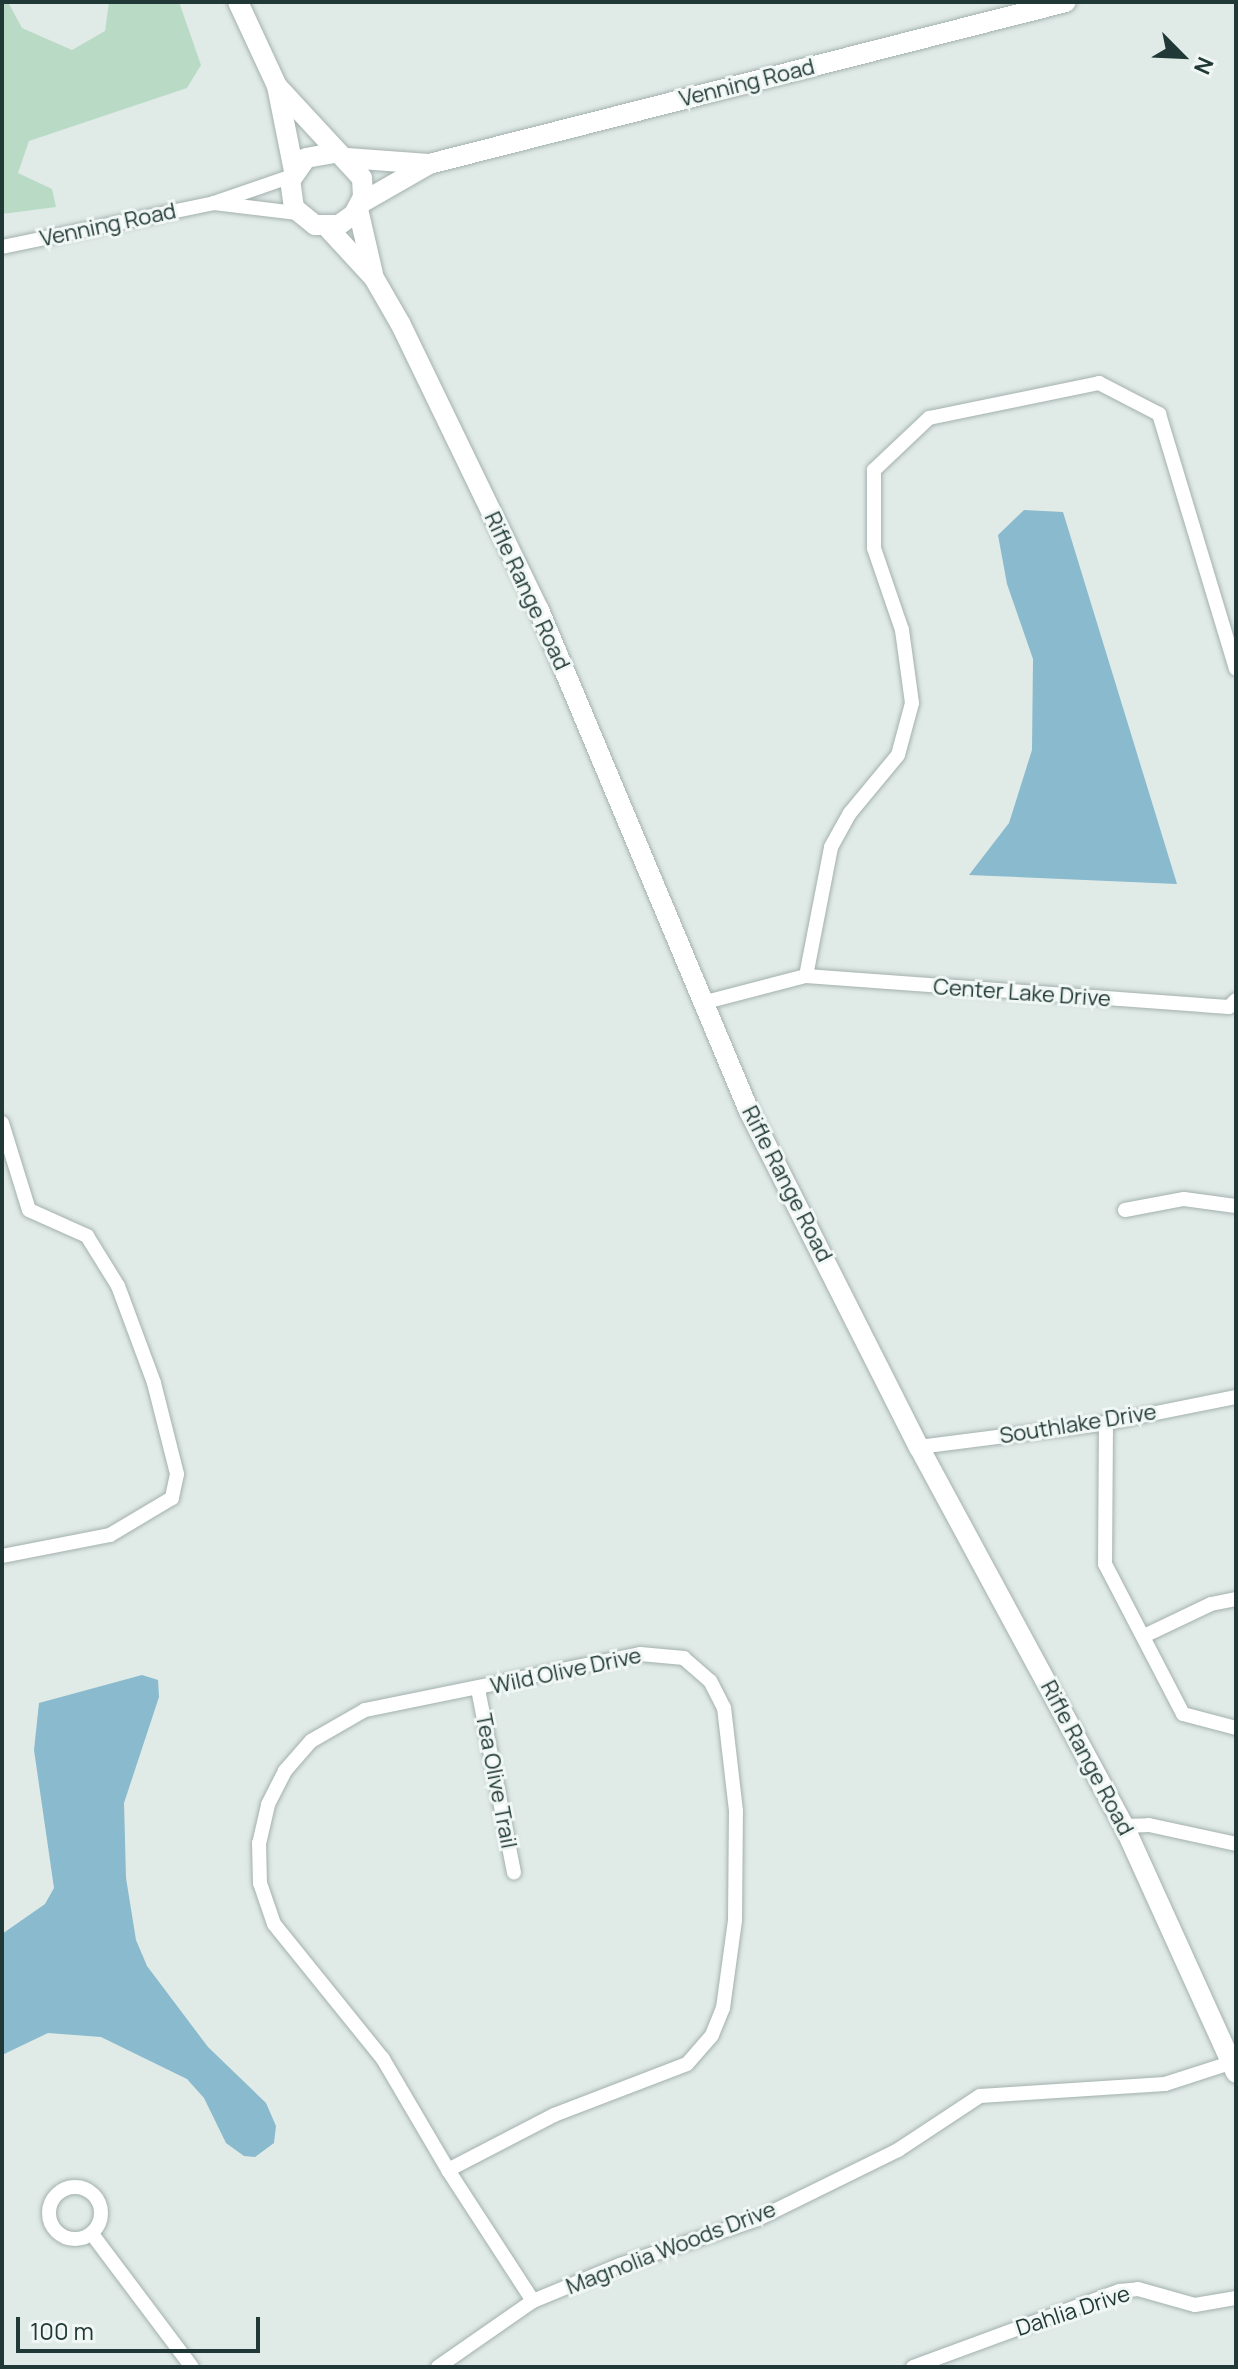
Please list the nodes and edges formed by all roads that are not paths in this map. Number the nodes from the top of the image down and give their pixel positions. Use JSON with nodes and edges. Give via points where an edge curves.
{"nodes":[{"id":1,"x":238,"y":2,"type":"edge"},
{"id":2,"x":1066,"y":2,"type":"edge"},
{"id":3,"x":277,"y":86,"type":"junction"},
{"id":4,"x":341,"y":155,"type":"junction"},
{"id":5,"x":429,"y":164,"type":"junction"},
{"id":6,"x":293,"y":173,"type":"junction"},
{"id":7,"x":214,"y":203,"type":"junction"},
{"id":8,"x":360,"y":206,"type":"junction"},
{"id":9,"x":297,"y":213,"type":"junction"},
{"id":10,"x":327,"y":227,"type":"junction"},
{"id":11,"x":2,"y":247,"type":"edge"},
{"id":12,"x":374,"y":278,"type":"junction"},
{"id":13,"x":1236,"y":669,"type":"edge"},
{"id":14,"x":806,"y":976,"type":"junction"},
{"id":15,"x":1236,"y":1000,"type":"edge"},
{"id":16,"x":702,"y":1003,"type":"junction"},
{"id":17,"x":2,"y":1123,"type":"edge"},
{"id":18,"x":1236,"y":1206,"type":"edge"},
{"id":19,"x":1125,"y":1210,"type":"dead end"},
{"id":20,"x":1236,"y":1397,"type":"edge"},
{"id":21,"x":1106,"y":1423,"type":"junction"},
{"id":22,"x":919,"y":1447,"type":"junction"},
{"id":23,"x":2,"y":1556,"type":"edge"},
{"id":24,"x":1236,"y":1599,"type":"edge"},
{"id":25,"x":1144,"y":1636,"type":"junction"},
{"id":26,"x":478,"y":1689,"type":"junction"},
{"id":27,"x":1236,"y":1728,"type":"edge"},
{"id":28,"x":1124,"y":1826,"type":"junction"},
{"id":29,"x":1236,"y":1844,"type":"edge"},
{"id":30,"x":514,"y":1873,"type":"dead end"},
{"id":31,"x":1233,"y":2068,"type":"edge"},
{"id":32,"x":448,"y":2170,"type":"junction"},
{"id":33,"x":92,"y":2234,"type":"dead end"},
{"id":34,"x":1236,"y":2298,"type":"edge"},
{"id":35,"x":533,"y":2301,"type":"junction"},
{"id":36,"x":192,"y":2367,"type":"edge"},
{"id":37,"x":438,"y":2367,"type":"edge"},
{"id":38,"x":913,"y":2367,"type":"edge"}],
"edges":[{"from":1,"to":3,"type":"main road"},
{"from":2,"to":5,"type":"main road","name":"Venning Road"},
{"from":3,"to":4,"type":"main road"},
{"from":3,"to":6,"type":"main road"},
{"from":4,"to":5,"type":"main road","name":"Venning Road"},
{"from":4,"to":6,"type":"main road","via":[[312,155]]},
{"from":4,"to":8,"type":"main road","via":[[362,178]]},
{"from":5,"to":8,"type":"main road","name":"Venning Road"},
{"from":6,"to":7,"type":"street","name":"Venning Road"},
{"from":6,"to":9,"type":"main road","via":[[289,192]]},
{"from":7,"to":9,"type":"street","name":"Venning Road"},
{"from":7,"to":11,"type":"street","name":"Venning Road"},
{"from":8,"to":10,"type":"main road","via":[[345,222]]},
{"from":8,"to":12,"type":"main road","name":"Rifle Range Road"},
{"from":9,"to":10,"type":"main road"},
{"from":10,"to":12,"type":"main road","name":"Rifle Range Road"},
{"from":12,"to":16,"type":"main road","name":"Rifle Range Road","via":[[539,610]]},
{"from":13,"to":14,"type":"street","via":[[1159,414],[1099,383],[929,418],[874,470],[874,548],[902,630],[912,703],[898,755],[850,813],[831,847]]},
{"from":14,"to":15,"type":"street","name":"Center Lake Drive","via":[[1229,1007]]},
{"from":14,"to":16,"type":"street","name":"Center Lake Drive"},
{"from":16,"to":22,"type":"main road","name":"Rifle Range Road","via":[[749,1111]]},
{"from":17,"to":23,"type":"street","via":[[29,1210],[87,1236],[118,1286],[174,1451],[177,1474],[172,1498],[110,1535]]},
{"from":18,"to":19,"type":"street","via":[[1184,1199]]},
{"from":20,"to":21,"type":"street","name":"Southlake Drive"},
{"from":21,"to":22,"type":"street","name":"Southlake Drive"},
{"from":21,"to":25,"type":"street","via":[[1105,1564]]},
{"from":22,"to":28,"type":"main road","name":"Rifle Range Road"},
{"from":24,"to":25,"type":"street","via":[[1211,1604]]},
{"from":25,"to":27,"type":"street","via":[[1183,1714]]},
{"from":26,"to":30,"type":"street","name":"Tea Olive Trail"},
{"from":26,"to":32,"type":"street","name":"Wild Olive Drive","via":[[365,1710],[311,1741],[285,1771],[268,1805],[259,1843],[260,1883],[274,1924],[383,2059]]},
{"from":26,"to":32,"type":"street","name":"Wild Olive Drive","via":[[662,1652],[684,1658],[710,1681],[724,1708],[736,1811],[735,1920],[723,2008],[712,2035],[687,2064],[554,2115]]},
{"from":28,"to":29,"type":"street","via":[[1149,1825]]},
{"from":28,"to":31,"type":"main road","name":"Rifle Range Road"},
{"from":31,"to":35,"type":"street","name":"Magnolia Woods Drive","via":[[1165,2084],[980,2096],[898,2150],[758,2219],[620,2265]]},
{"from":32,"to":35,"type":"street","name":"Wild Olive Drive"},
{"from":33,"to":36,"type":"street"},
{"from":34,"to":38,"type":"street","name":"Dahlia Drive","via":[[1195,2305],[1138,2289],[1120,2291]]},
{"from":35,"to":37,"type":"street","name":"Magnolia Woods Drive"}]}
